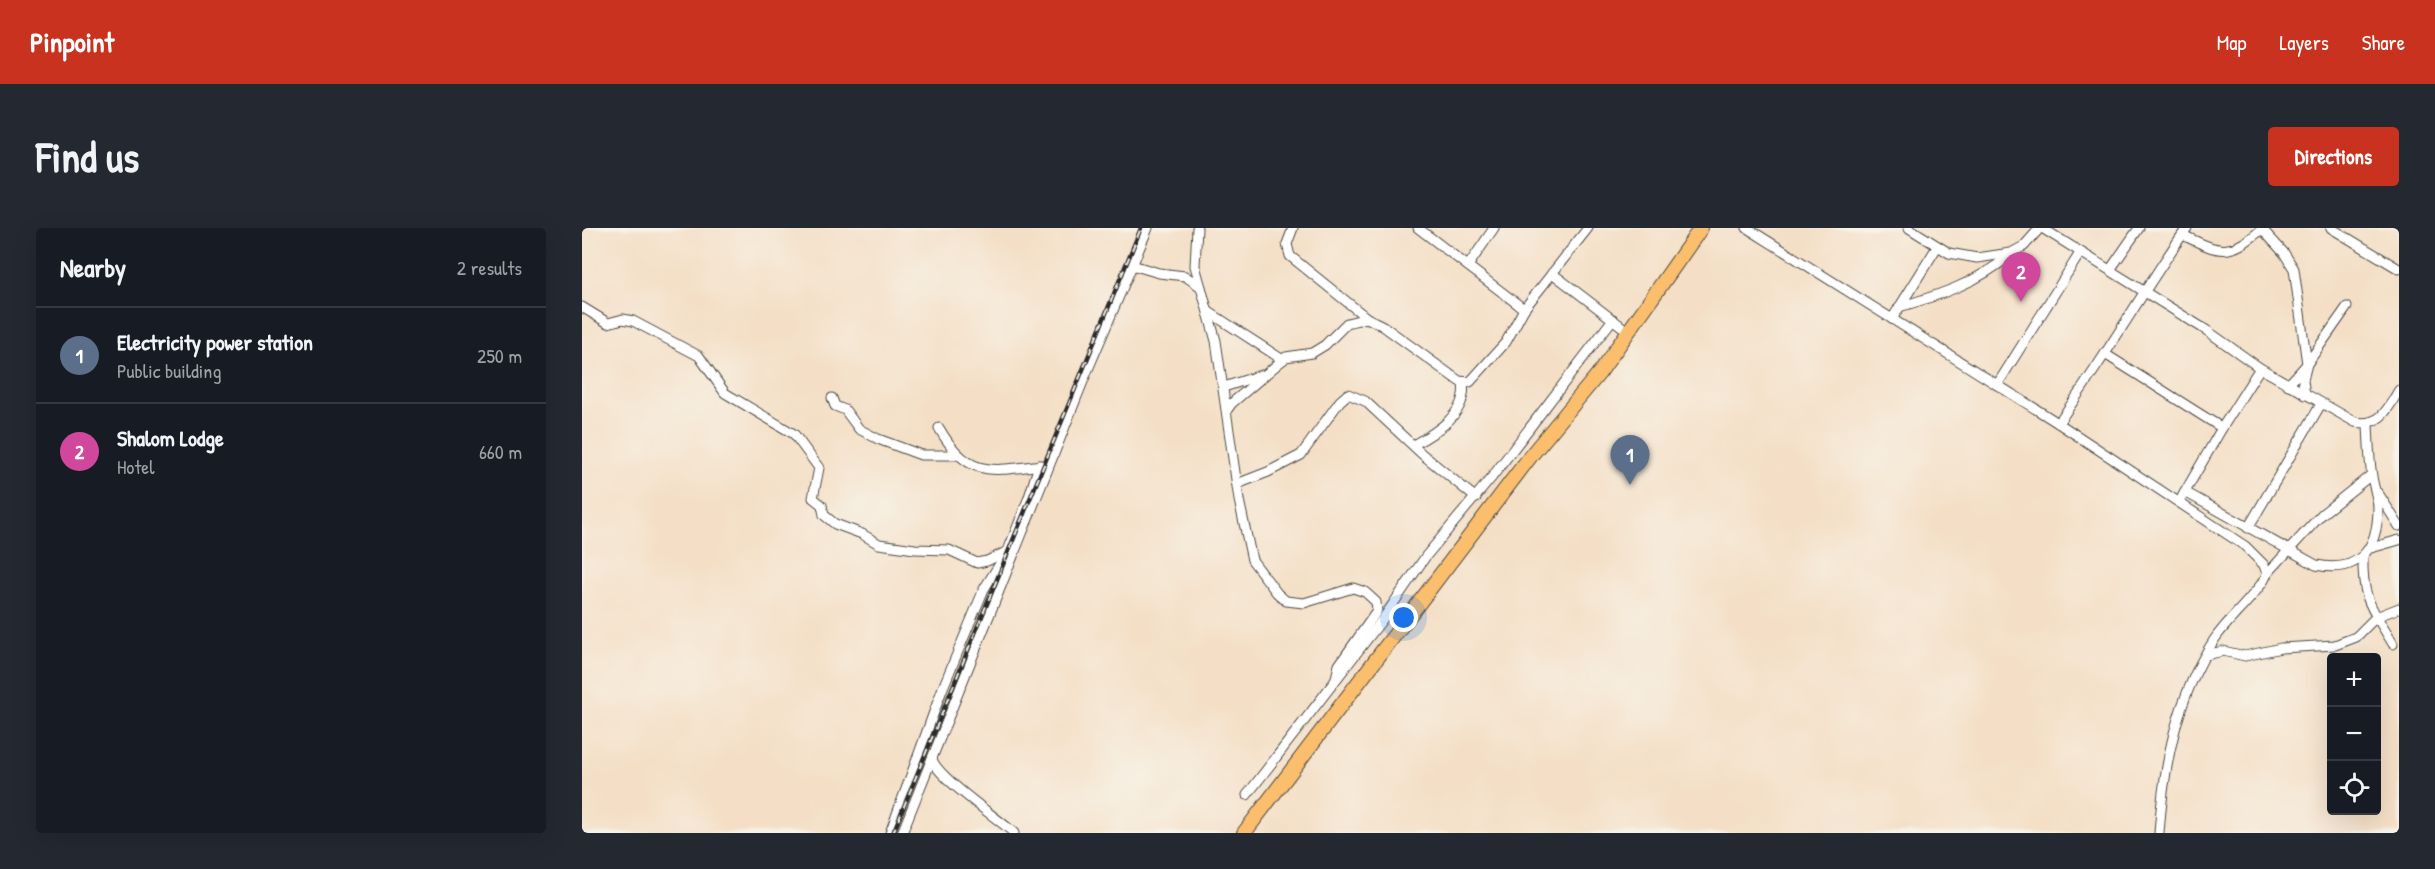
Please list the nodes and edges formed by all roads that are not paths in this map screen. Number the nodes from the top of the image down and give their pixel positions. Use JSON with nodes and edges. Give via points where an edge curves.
{"nodes":[{"id":1,"x":1148,"y":228,"type":"edge"},
{"id":2,"x":1197,"y":228,"type":"edge"},
{"id":3,"x":1293,"y":228,"type":"edge"},
{"id":4,"x":1418,"y":228,"type":"edge"},
{"id":5,"x":1494,"y":228,"type":"edge"},
{"id":6,"x":1588,"y":228,"type":"edge"},
{"id":7,"x":1701,"y":228,"type":"edge"},
{"id":8,"x":1747,"y":228,"type":"edge"},
{"id":9,"x":1909,"y":228,"type":"edge"},
{"id":10,"x":2041,"y":228,"type":"edge"},
{"id":11,"x":2139,"y":228,"type":"edge"},
{"id":12,"x":2262,"y":228,"type":"edge"},
{"id":13,"x":2331,"y":228,"type":"edge"},
{"id":14,"x":2185,"y":231,"type":"edge"},
{"id":15,"x":1937,"y":247,"type":"junction"},
{"id":16,"x":2080,"y":253,"type":"junction"},
{"id":17,"x":2011,"y":254,"type":"junction"},
{"id":18,"x":1132,"y":265,"type":"junction"},
{"id":19,"x":1468,"y":266,"type":"junction"},
{"id":20,"x":2399,"y":269,"type":"edge"},
{"id":21,"x":2110,"y":270,"type":"junction"},
{"id":22,"x":1552,"y":273,"type":"junction"},
{"id":23,"x":1201,"y":286,"type":"junction"},
{"id":24,"x":2145,"y":291,"type":"junction"},
{"id":25,"x":582,"y":307,"type":"edge"},
{"id":26,"x":1899,"y":307,"type":"junction"},
{"id":27,"x":2347,"y":307,"type":"dead end"},
{"id":28,"x":1524,"y":309,"type":"junction"},
{"id":29,"x":1209,"y":312,"type":"junction"},
{"id":30,"x":1367,"y":318,"type":"junction"},
{"id":31,"x":1613,"y":319,"type":"junction"},
{"id":32,"x":1892,"y":319,"type":"junction"},
{"id":33,"x":1629,"y":332,"type":"junction"},
{"id":34,"x":2105,"y":354,"type":"junction"},
{"id":35,"x":1283,"y":360,"type":"junction"},
{"id":36,"x":2307,"y":364,"type":"junction"},
{"id":37,"x":2260,"y":368,"type":"junction"},
{"id":38,"x":1264,"y":374,"type":"junction"},
{"id":39,"x":1463,"y":383,"type":"junction"},
{"id":40,"x":1997,"y":385,"type":"junction"},
{"id":41,"x":2288,"y":385,"type":"junction"},
{"id":42,"x":1224,"y":387,"type":"junction"},
{"id":43,"x":2399,"y":390,"type":"edge"},
{"id":44,"x":2305,"y":395,"type":"junction"},
{"id":45,"x":832,"y":398,"type":"dead end"},
{"id":46,"x":2321,"y":404,"type":"junction"},
{"id":47,"x":1227,"y":410,"type":"junction"},
{"id":48,"x":2058,"y":423,"type":"junction"},
{"id":49,"x":2368,"y":425,"type":"junction"},
{"id":50,"x":939,"y":428,"type":"dead end"},
{"id":51,"x":2222,"y":428,"type":"junction"},
{"id":52,"x":1413,"y":445,"type":"junction"},
{"id":53,"x":958,"y":455,"type":"junction"},
{"id":54,"x":1051,"y":464,"type":"junction"},
{"id":55,"x":1039,"y":465,"type":"junction"},
{"id":56,"x":2372,"y":475,"type":"junction"},
{"id":57,"x":1237,"y":484,"type":"junction"},
{"id":58,"x":2375,"y":489,"type":"junction"},
{"id":59,"x":2185,"y":492,"type":"junction"},
{"id":60,"x":1476,"y":498,"type":"junction"},
{"id":61,"x":2179,"y":502,"type":"junction"},
{"id":62,"x":2399,"y":525,"type":"edge"},
{"id":63,"x":2248,"y":528,"type":"junction"},
{"id":64,"x":2397,"y":540,"type":"edge"},
{"id":65,"x":2371,"y":548,"type":"junction"},
{"id":66,"x":1008,"y":551,"type":"junction"},
{"id":67,"x":2290,"y":552,"type":"junction"},
{"id":68,"x":2362,"y":557,"type":"junction"},
{"id":69,"x":2267,"y":574,"type":"junction"},
{"id":70,"x":2399,"y":608,"type":"edge"},
{"id":71,"x":2376,"y":617,"type":"junction"},
{"id":72,"x":2393,"y":644,"type":"dead end"},
{"id":73,"x":2206,"y":655,"type":"junction"},
{"id":74,"x":1336,"y":680,"type":"junction"},
{"id":75,"x":932,"y":759,"type":"junction"},
{"id":76,"x":1247,"y":795,"type":"dead end"},
{"id":77,"x":890,"y":833,"type":"edge"},
{"id":78,"x":902,"y":833,"type":"edge"},
{"id":79,"x":1014,"y":833,"type":"edge"},
{"id":80,"x":1244,"y":833,"type":"edge"},
{"id":81,"x":2159,"y":833,"type":"edge"}],
"edges":[{"from":1,"to":18,"type":"street"},
{"from":2,"to":23,"type":"street","via":[[1195,266]]},
{"from":3,"to":30,"type":"street","via":[[1287,244],[1290,256]]},
{"from":4,"to":19,"type":"street"},
{"from":5,"to":19,"type":"street"},
{"from":6,"to":22,"type":"street"},
{"from":7,"to":33,"type":"highway"},
{"from":8,"to":32,"type":"street"},
{"from":9,"to":15,"type":"street"},
{"from":10,"to":16,"type":"street"},
{"from":10,"to":17,"type":"street"},
{"from":11,"to":21,"type":"street"},
{"from":12,"to":14,"type":"street","via":[[2244,243],[2225,251],[2208,247]]},
{"from":12,"to":36,"type":"street","via":[[2294,269]]},
{"from":13,"to":20,"type":"street"},
{"from":14,"to":24,"type":"street"},
{"from":15,"to":17,"type":"street","via":[[1964,257]]},
{"from":15,"to":26,"type":"street"},
{"from":16,"to":21,"type":"street"},
{"from":16,"to":40,"type":"street"},
{"from":17,"to":26,"type":"street","via":[[1981,277]]},
{"from":18,"to":23,"type":"street","via":[[1185,276]]},
{"from":18,"to":54,"type":"street"},
{"from":19,"to":28,"type":"street"},
{"from":21,"to":24,"type":"street"},
{"from":22,"to":28,"type":"street"},
{"from":22,"to":31,"type":"street"},
{"from":23,"to":29,"type":"street"},
{"from":24,"to":34,"type":"street"},
{"from":24,"to":37,"type":"street"},
{"from":25,"to":66,"type":"street","via":[[608,323],[633,321],[693,352],[728,396],[794,434],[819,468],[813,498],[835,524],[879,544],[949,550],[973,562],[983,563]]},
{"from":26,"to":32,"type":"street"},
{"from":27,"to":36,"type":"street"},
{"from":28,"to":39,"type":"street","via":[[1506,342],[1475,378]]},
{"from":29,"to":35,"type":"street"},
{"from":29,"to":42,"type":"street"},
{"from":30,"to":35,"type":"street","via":[[1347,323],[1312,353]]},
{"from":30,"to":39,"type":"street"},
{"from":31,"to":33,"type":"street"},
{"from":31,"to":60,"type":"street"},
{"from":32,"to":40,"type":"street"},
{"from":33,"to":80,"type":"highway"},
{"from":34,"to":48,"type":"street"},
{"from":34,"to":51,"type":"street"},
{"from":35,"to":38,"type":"street"},
{"from":36,"to":41,"type":"street"},
{"from":36,"to":44,"type":"street"},
{"from":37,"to":41,"type":"street"},
{"from":37,"to":51,"type":"street"},
{"from":38,"to":42,"type":"street"},
{"from":38,"to":47,"type":"street"},
{"from":39,"to":52,"type":"street","via":[[1458,410]]},
{"from":40,"to":48,"type":"street"},
{"from":41,"to":44,"type":"street"},
{"from":42,"to":47,"type":"street"},
{"from":43,"to":49,"type":"street","via":[[2379,419]]},
{"from":44,"to":46,"type":"street"},
{"from":45,"to":53,"type":"street","via":[[859,429],[878,439],[921,455]]},
{"from":46,"to":49,"type":"street"},
{"from":46,"to":63,"type":"street"},
{"from":47,"to":57,"type":"street"},
{"from":48,"to":61,"type":"street"},
{"from":49,"to":56,"type":"street"},
{"from":50,"to":53,"type":"street"},
{"from":51,"to":59,"type":"street"},
{"from":52,"to":57,"type":"street","via":[[1372,407],[1348,394],[1301,455]]},
{"from":52,"to":60,"type":"street"},
{"from":53,"to":55,"type":"street","via":[[984,469]]},
{"from":54,"to":55,"type":"street"},
{"from":54,"to":75,"type":"street"},
{"from":55,"to":66,"type":"street"},
{"from":56,"to":58,"type":"street"},
{"from":56,"to":67,"type":"street","via":[[2322,514]]},
{"from":57,"to":74,"type":"street","via":[[1252,560],[1282,599],[1304,603],[1353,588],[1376,602],[1377,611],[1339,664]]},
{"from":58,"to":62,"type":"street"},
{"from":58,"to":65,"type":"street","via":[[2378,506]]},
{"from":59,"to":61,"type":"street"},
{"from":59,"to":63,"type":"street"},
{"from":60,"to":74,"type":"street","via":[[1426,556]]},
{"from":61,"to":69,"type":"street","via":[[2257,556]]},
{"from":62,"to":64,"type":"street"},
{"from":63,"to":67,"type":"street"},
{"from":64,"to":65,"type":"street"},
{"from":65,"to":68,"type":"street"},
{"from":66,"to":77,"type":"street","via":[[984,589]]},
{"from":67,"to":68,"type":"street","via":[[2328,567],[2347,565]]},
{"from":67,"to":69,"type":"street"},
{"from":68,"to":71,"type":"street","via":[[2363,588]]},
{"from":69,"to":73,"type":"street"},
{"from":70,"to":71,"type":"street"},
{"from":71,"to":72,"type":"street"},
{"from":71,"to":73,"type":"street","via":[[2356,637],[2335,645],[2281,648],[2245,656],[2223,651]]},
{"from":73,"to":81,"type":"street","via":[[2178,717],[2166,771]]},
{"from":74,"to":76,"type":"street"},
{"from":75,"to":78,"type":"street"},
{"from":75,"to":79,"type":"street","via":[[934,767]]}]}
